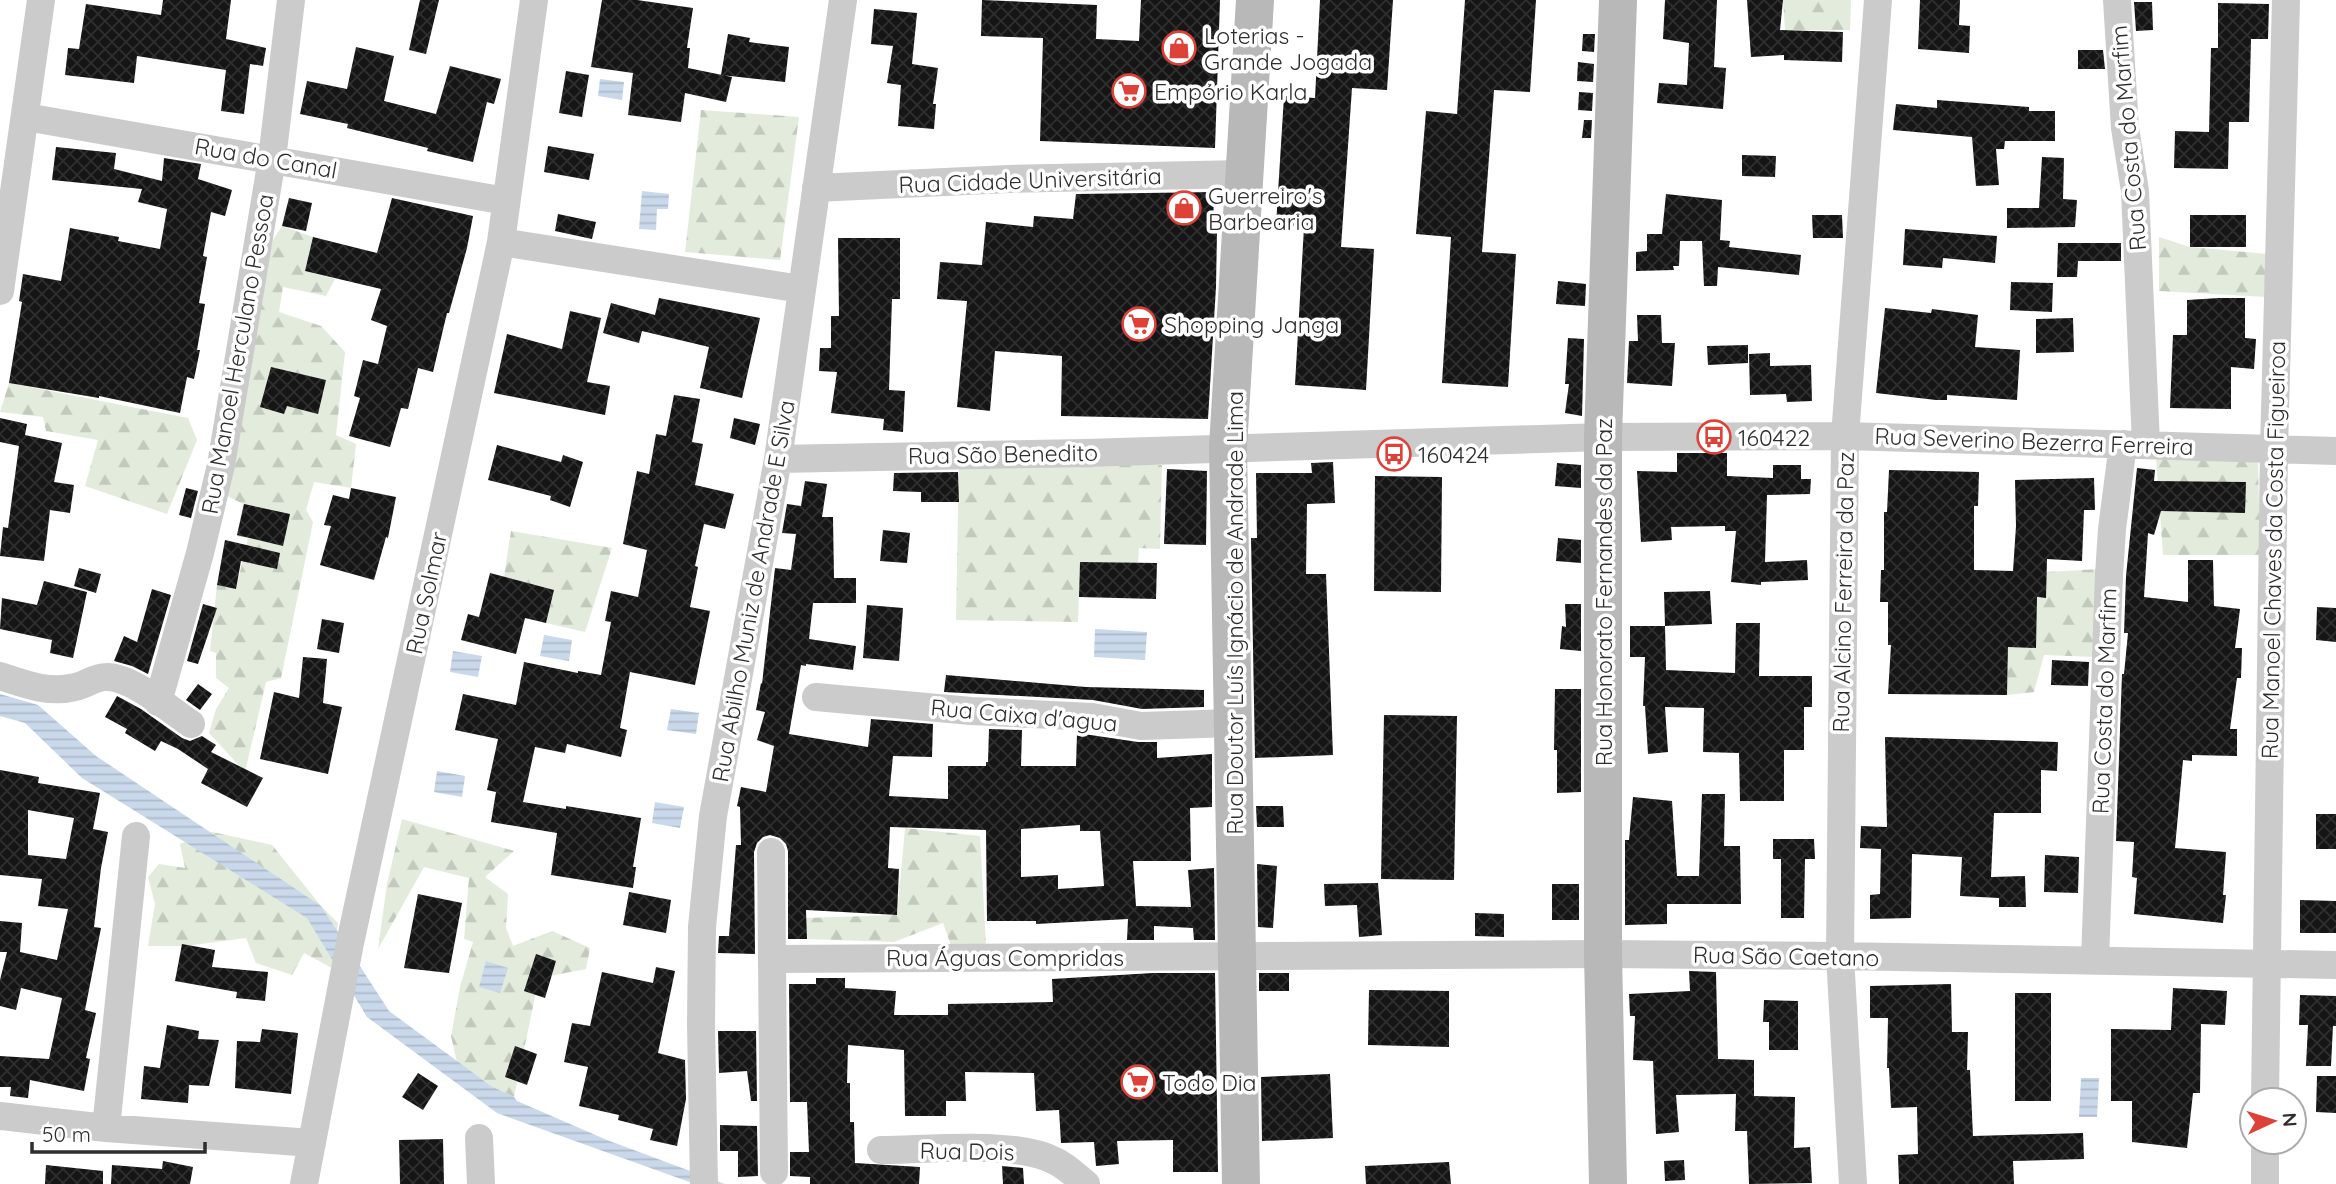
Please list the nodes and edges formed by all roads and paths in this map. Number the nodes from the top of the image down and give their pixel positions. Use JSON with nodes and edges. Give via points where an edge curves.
{"nodes":[{"id":1,"x":41,"y":0,"type":"edge"},
{"id":2,"x":291,"y":0,"type":"edge"},
{"id":3,"x":534,"y":0,"type":"edge"},
{"id":4,"x":843,"y":0,"type":"edge"},
{"id":5,"x":1255,"y":0,"type":"edge"},
{"id":6,"x":1618,"y":0,"type":"edge"},
{"id":7,"x":1878,"y":0,"type":"edge"},
{"id":8,"x":2117,"y":0,"type":"edge"},
{"id":9,"x":2286,"y":0,"type":"edge"},
{"id":10,"x":26,"y":117,"type":"junction"},
{"id":11,"x":272,"y":159,"type":"junction"},
{"id":12,"x":1244,"y":174,"type":"junction"},
{"id":13,"x":816,"y":188,"type":"junction"},
{"id":14,"x":506,"y":201,"type":"junction"},
{"id":15,"x":501,"y":242,"type":"junction"},
{"id":16,"x":802,"y":289,"type":"junction"},
{"id":17,"x":0,"y":291,"type":"edge"},
{"id":18,"x":1845,"y":436,"type":"junction"},
{"id":19,"x":1603,"y":437,"type":"junction"},
{"id":20,"x":2135,"y":444,"type":"junction"},
{"id":21,"x":1228,"y":447,"type":"junction"},
{"id":22,"x":2274,"y":449,"type":"junction"},
{"id":23,"x":2336,"y":451,"type":"edge"},
{"id":24,"x":778,"y":459,"type":"junction"},
{"id":25,"x":0,"y":676,"type":"edge"},
{"id":26,"x":816,"y":697,"type":"dead end"},
{"id":27,"x":158,"y":702,"type":"junction"},
{"id":28,"x":1233,"y":723,"type":"junction"},
{"id":29,"x":191,"y":724,"type":"dead end"},
{"id":30,"x":136,"y":836,"type":"dead end"},
{"id":31,"x":771,"y":852,"type":"dead end"},
{"id":32,"x":1603,"y":954,"type":"junction"},
{"id":33,"x":1237,"y":955,"type":"junction"},
{"id":34,"x":1840,"y":956,"type":"junction"},
{"id":35,"x":773,"y":959,"type":"junction"},
{"id":36,"x":2095,"y":960,"type":"junction"},
{"id":37,"x":2266,"y":963,"type":"junction"},
{"id":38,"x":2336,"y":965,"type":"edge"},
{"id":39,"x":2265,"y":1086,"type":"edge"},
{"id":40,"x":0,"y":1116,"type":"edge"},
{"id":41,"x":106,"y":1128,"type":"junction"},
{"id":42,"x":479,"y":1138,"type":"dead end"},
{"id":43,"x":312,"y":1143,"type":"junction"},
{"id":44,"x":881,"y":1150,"type":"dead end"},
{"id":45,"x":2265,"y":1156,"type":"edge"},
{"id":46,"x":774,"y":1172,"type":"dead end"},
{"id":47,"x":703,"y":1180,"type":"edge"},
{"id":48,"x":304,"y":1184,"type":"edge"},
{"id":49,"x":481,"y":1184,"type":"edge"},
{"id":50,"x":1086,"y":1184,"type":"edge"},
{"id":51,"x":1241,"y":1184,"type":"edge"},
{"id":52,"x":1608,"y":1184,"type":"edge"},
{"id":53,"x":1853,"y":1184,"type":"edge"},
{"id":54,"x":2264,"y":1184,"type":"edge"}],
"edges":[{"from":1,"to":10,"type":"street"},
{"from":2,"to":11,"type":"street","name":"Rua Manoel Herculano Pessoa"},
{"from":3,"to":14,"type":"street","name":"Rua Solmar"},
{"from":4,"to":13,"type":"street","name":"Rua Abilho Muniz de Andrade E Silva"},
{"from":5,"to":12,"type":"main road","name":"Rua Doutor Luís Ignácio de Andrade Lima"},
{"from":6,"to":19,"type":"main road","name":"Rua Honorato Fernandes da Paz"},
{"from":7,"to":18,"type":"street","name":"Rua Alcino Ferreira da Paz"},
{"from":8,"to":20,"type":"street","name":"Rua Costa do Marfim","via":[[2125,128],[2135,191]]},
{"from":9,"to":22,"type":"street","name":"Rua Manoel Chaves da Costa Figueiroa"},
{"from":10,"to":11,"type":"street","name":"Rua do Canal"},
{"from":10,"to":17,"type":"street"},
{"from":11,"to":14,"type":"street","name":"Rua do Canal"},
{"from":11,"to":27,"type":"street","name":"Rua Manoel Herculano Pessoa","via":[[221,465]]},
{"from":12,"to":13,"type":"street","name":"Rua Cidade Universitária"},
{"from":12,"to":21,"type":"main road","name":"Rua Doutor Luís Ignácio de Andrade Lima"},
{"from":13,"to":16,"type":"street","name":"Rua Abilho Muniz de Andrade E Silva"},
{"from":14,"to":15,"type":"street","name":"Rua Solmar"},
{"from":15,"to":16,"type":"street"},
{"from":15,"to":43,"type":"street","name":"Rua Solmar","via":[[350,943]]},
{"from":16,"to":24,"type":"street","name":"Rua Abilho Muniz de Andrade E Silva"},
{"from":18,"to":19,"type":"street","name":"Rua Severino Bezerra Ferreira"},
{"from":18,"to":20,"type":"street","name":"Rua Severino Bezerra Ferreira"},
{"from":18,"to":34,"type":"street","name":"Rua Alcino Ferreira da Paz"},
{"from":19,"to":21,"type":"street","name":"Rua Severino Bezerra Ferreira"},
{"from":19,"to":32,"type":"main road","name":"Rua Honorato Fernandes da Paz"},
{"from":20,"to":22,"type":"street","name":"Rua Severino Bezerra Ferreira"},
{"from":20,"to":36,"type":"street","name":"Rua Costa do Marfim","via":[[2112,529]]},
{"from":21,"to":24,"type":"street","name":"Rua São Benedito"},
{"from":21,"to":28,"type":"main road","name":"Rua Doutor Luís Ignácio de Andrade Lima"},
{"from":22,"to":23,"type":"street","name":"Rua Severino Bezerra Ferreira"},
{"from":22,"to":37,"type":"street","name":"Rua Manoel Chaves da Costa Figueiroa"},
{"from":24,"to":47,"type":"street","name":"Rua Abilho Muniz de Andrade E Silva","via":[[713,816],[702,927]]},
{"from":25,"to":27,"type":"street","via":[[57,690],[114,678]]},
{"from":26,"to":28,"type":"street","name":"Rua Caixa d'agua","via":[[971,712],[1092,717],[1141,726]]},
{"from":27,"to":29,"type":"street"},
{"from":28,"to":33,"type":"main road","name":"Rua Doutor Luís Ignácio de Andrade Lima"},
{"from":30,"to":41,"type":"street"},
{"from":31,"to":35,"type":"street"},
{"from":32,"to":33,"type":"street","name":"Rua São Caetano"},
{"from":32,"to":34,"type":"street","name":"Rua São Caetano"},
{"from":32,"to":52,"type":"main road","name":"Rua Honorato Fernandes da Paz"},
{"from":33,"to":35,"type":"street","name":"Rua Águas Compridas"},
{"from":33,"to":51,"type":"main road","name":"Rua Doutor Luís Ignácio de Andrade Lima"},
{"from":34,"to":36,"type":"street","name":"Rua São Caetano"},
{"from":34,"to":53,"type":"street","name":"Rua Alcino Ferreira da Paz"},
{"from":35,"to":46,"type":"street"},
{"from":36,"to":37,"type":"street","name":"Rua São Caetano"},
{"from":37,"to":38,"type":"street","name":"Rua São Caetano"},
{"from":37,"to":39,"type":"street","name":"Rua Manoel Chaves da Costa Figueiroa"},
{"from":40,"to":41,"type":"street"},
{"from":41,"to":43,"type":"street"},
{"from":42,"to":49,"type":"street"},
{"from":43,"to":48,"type":"street","name":"Rua Solmar"},
{"from":44,"to":50,"type":"street","name":"Rua Dois","via":[[1000,1148],[1031,1152],[1055,1161]]},
{"from":45,"to":54,"type":"street"}]}
